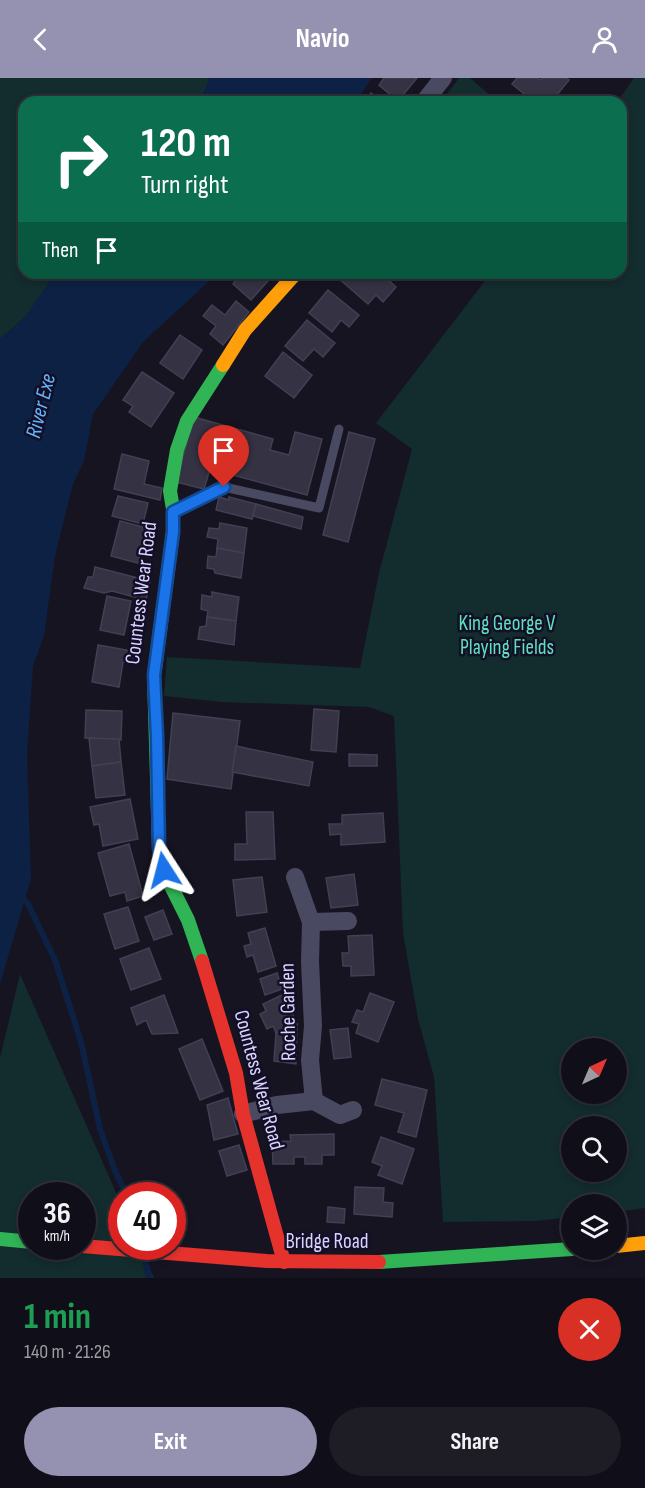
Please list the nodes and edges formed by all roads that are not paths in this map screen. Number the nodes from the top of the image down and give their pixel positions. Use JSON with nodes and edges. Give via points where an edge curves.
{"nodes":[{"id":1,"x":443,"y":78,"type":"edge"},
{"id":2,"x":429,"y":96,"type":"edge"},
{"id":3,"x":291,"y":279,"type":"edge"},
{"id":4,"x":339,"y":429,"type":"dead end"},
{"id":5,"x":173,"y":512,"type":"junction"},
{"id":6,"x":295,"y":877,"type":"dead end"},
{"id":7,"x":348,"y":921,"type":"dead end"},
{"id":8,"x":311,"y":922,"type":"junction"},
{"id":9,"x":314,"y":1101,"type":"junction"},
{"id":10,"x":353,"y":1110,"type":"dead end"},
{"id":11,"x":243,"y":1114,"type":"junction"},
{"id":12,"x":0,"y":1239,"type":"edge"},
{"id":13,"x":18,"y":1241,"type":"edge"},
{"id":14,"x":645,"y":1242,"type":"edge"},
{"id":15,"x":627,"y":1244,"type":"edge"},
{"id":16,"x":96,"y":1248,"type":"edge"},
{"id":17,"x":561,"y":1250,"type":"edge"},
{"id":18,"x":206,"y":1257,"type":"junction"},
{"id":19,"x":284,"y":1262,"type":"junction"},
{"id":20,"x":327,"y":1263,"type":"junction"},
{"id":21,"x":245,"y":1278,"type":"edge"},
{"id":22,"x":298,"y":1278,"type":"edge"}],
"edges":[{"from":1,"to":2,"type":"street"},
{"from":3,"to":5,"type":"street","name":"Countess Wear Road","via":[[245,330],[187,421],[170,491]]},
{"from":4,"to":5,"type":"lane","via":[[319,508],[224,487]]},
{"from":5,"to":11,"type":"street","name":"Countess Wear Road","via":[[154,675],[159,848],[164,870],[188,920],[206,972],[236,1073]]},
{"from":6,"to":8,"type":"street","name":"Roche Garden"},
{"from":7,"to":8,"type":"street"},
{"from":8,"to":9,"type":"street","name":"Roche Garden","via":[[310,1060]]},
{"from":9,"to":10,"type":"street","via":[[340,1115]]},
{"from":9,"to":11,"type":"street"},
{"from":11,"to":19,"type":"street","name":"Countess Wear Road"},
{"from":12,"to":13,"type":"street"},
{"from":14,"to":15,"type":"street"},
{"from":16,"to":18,"type":"street","name":"Bridge Road"},
{"from":17,"to":20,"type":"street","name":"Bridge Road"},
{"from":18,"to":19,"type":"street","name":"Bridge Road"},
{"from":18,"to":21,"type":"street"},
{"from":19,"to":20,"type":"street","name":"Bridge Road"},
{"from":20,"to":22,"type":"street"}]}
